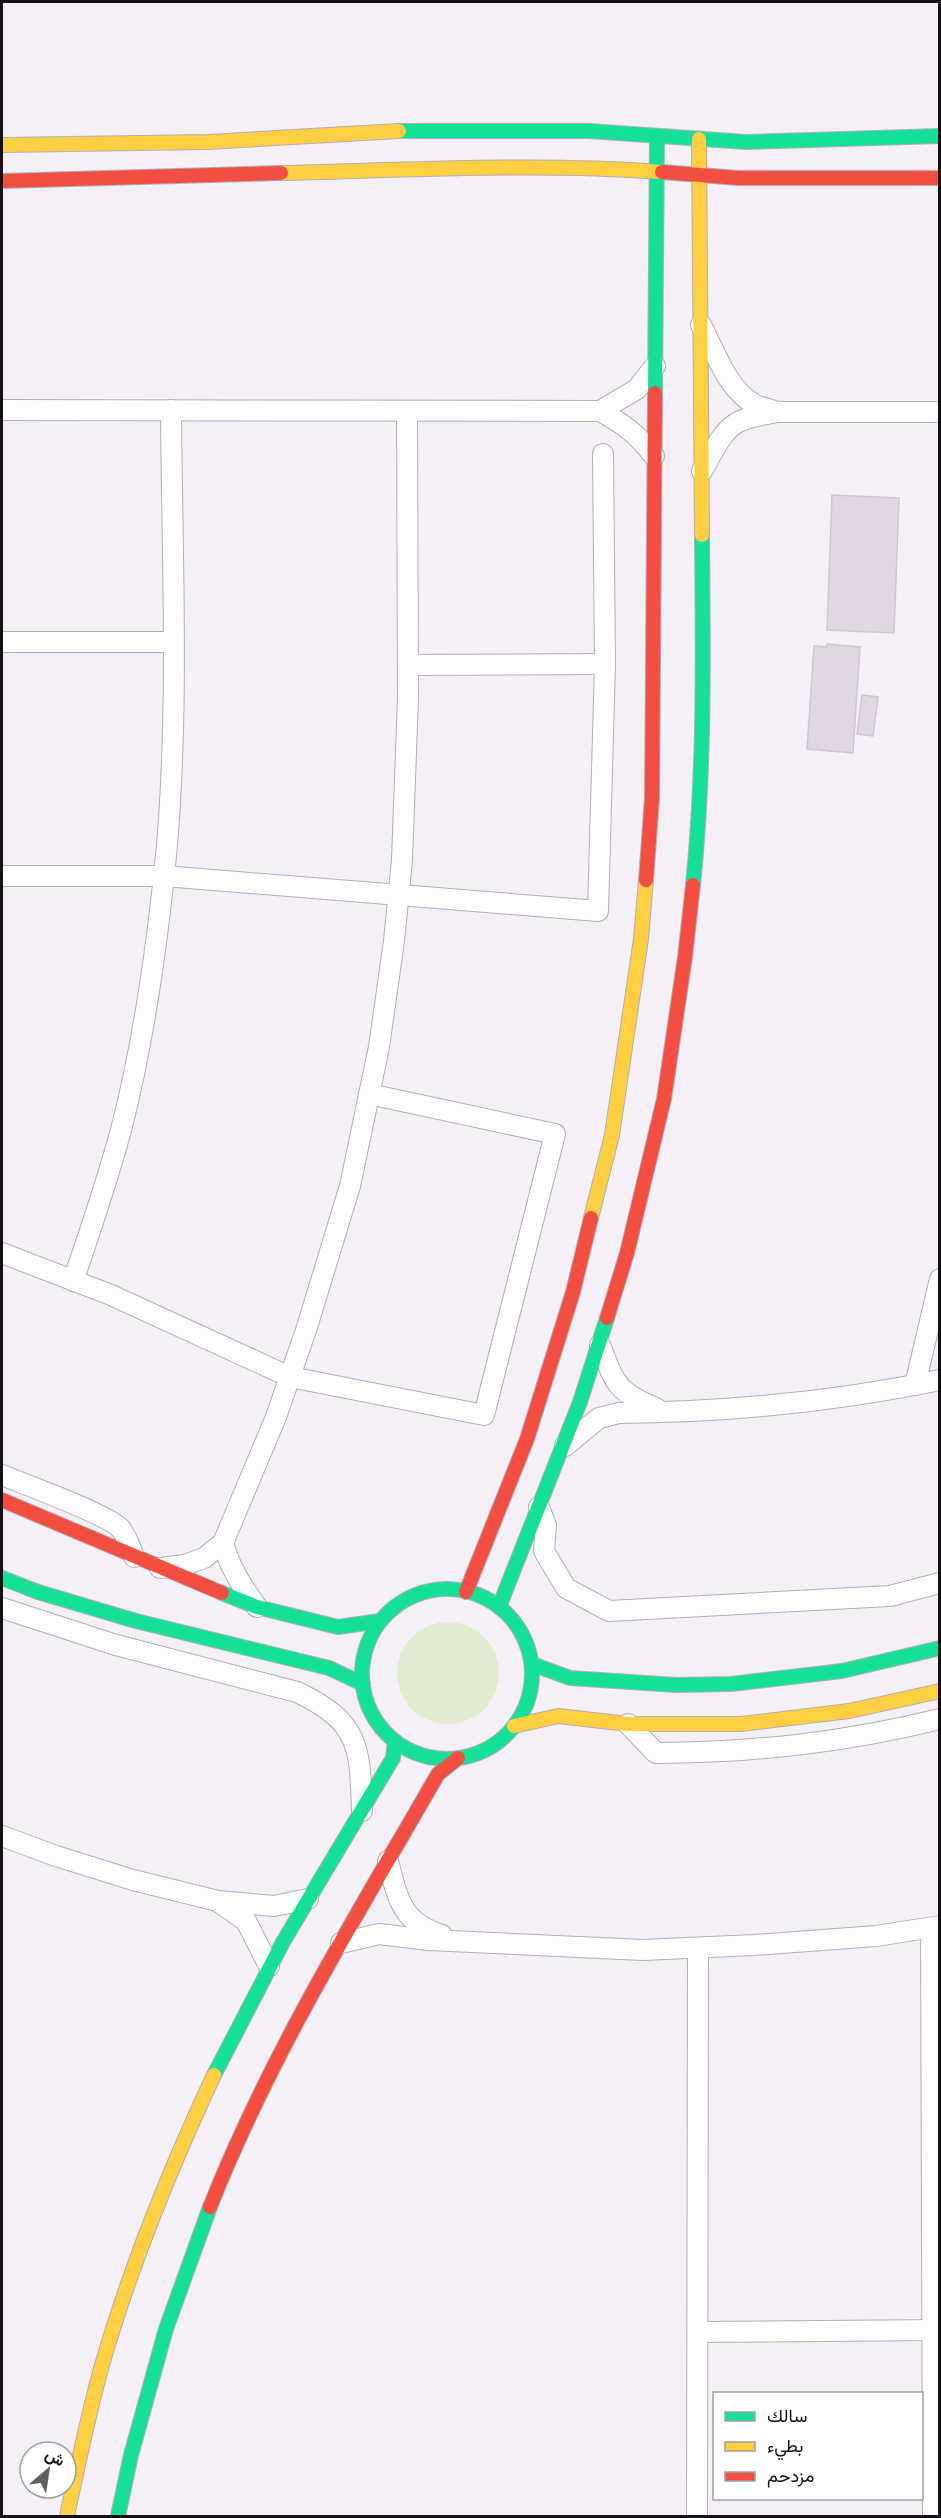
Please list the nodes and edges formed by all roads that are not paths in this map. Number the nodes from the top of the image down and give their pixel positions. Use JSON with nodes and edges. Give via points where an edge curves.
{"nodes":[{"id":1,"x":657,"y":136,"type":"junction"},
{"id":2,"x":939,"y":136,"type":"edge"},
{"id":3,"x":699,"y":139,"type":"junction"},
{"id":4,"x":2,"y":145,"type":"edge"},
{"id":5,"x":657,"y":172,"type":"junction"},
{"id":6,"x":700,"y":176,"type":"junction"},
{"id":7,"x":939,"y":178,"type":"edge"},
{"id":8,"x":2,"y":181,"type":"edge"},
{"id":9,"x":700,"y":322,"type":"junction"},
{"id":10,"x":655,"y":366,"type":"junction"},
{"id":11,"x":2,"y":410,"type":"edge"},
{"id":12,"x":171,"y":410,"type":"junction"},
{"id":13,"x":407,"y":411,"type":"junction"},
{"id":14,"x":600,"y":411,"type":"junction"},
{"id":15,"x":777,"y":412,"type":"junction"},
{"id":16,"x":939,"y":412,"type":"edge"},
{"id":17,"x":603,"y":454,"type":"dead end"},
{"id":18,"x":654,"y":456,"type":"junction"},
{"id":19,"x":701,"y":471,"type":"junction"},
{"id":20,"x":2,"y":642,"type":"edge"},
{"id":21,"x":173,"y":642,"type":"junction"},
{"id":22,"x":605,"y":664,"type":"junction"},
{"id":23,"x":408,"y":665,"type":"junction"},
{"id":24,"x":2,"y":876,"type":"edge"},
{"id":25,"x":164,"y":876,"type":"junction"},
{"id":26,"x":399,"y":894,"type":"junction"},
{"id":27,"x":369,"y":1094,"type":"junction"},
{"id":28,"x":2,"y":1253,"type":"edge"},
{"id":29,"x":939,"y":1279,"type":"edge"},
{"id":30,"x":73,"y":1281,"type":"junction"},
{"id":31,"x":600,"y":1345,"type":"junction"},
{"id":32,"x":290,"y":1377,"type":"junction"},
{"id":33,"x":939,"y":1380,"type":"edge"},
{"id":34,"x":915,"y":1385,"type":"junction"},
{"id":35,"x":667,"y":1413,"type":"junction"},
{"id":36,"x":561,"y":1450,"type":"junction"},
{"id":37,"x":2,"y":1476,"type":"edge"},
{"id":38,"x":2,"y":1500,"type":"edge"},
{"id":39,"x":540,"y":1507,"type":"junction"},
{"id":40,"x":223,"y":1543,"type":"junction"},
{"id":41,"x":134,"y":1557,"type":"junction"},
{"id":42,"x":158,"y":1569,"type":"junction"},
{"id":43,"x":2,"y":1578,"type":"edge"},
{"id":44,"x":939,"y":1583,"type":"edge"},
{"id":45,"x":466,"y":1592,"type":"junction"},
{"id":46,"x":257,"y":1607,"type":"junction"},
{"id":47,"x":500,"y":1607,"type":"junction"},
{"id":48,"x":2,"y":1608,"type":"edge"},
{"id":49,"x":380,"y":1621,"type":"junction"},
{"id":50,"x":939,"y":1648,"type":"edge"},
{"id":51,"x":532,"y":1664,"type":"junction"},
{"id":52,"x":363,"y":1684,"type":"junction"},
{"id":53,"x":939,"y":1691,"type":"edge"},
{"id":54,"x":939,"y":1719,"type":"edge"},
{"id":55,"x":628,"y":1724,"type":"junction"},
{"id":56,"x":514,"y":1726,"type":"junction"},
{"id":57,"x":395,"y":1741,"type":"junction"},
{"id":58,"x":458,"y":1758,"type":"junction"},
{"id":59,"x":362,"y":1810,"type":"junction"},
{"id":60,"x":2,"y":1836,"type":"edge"},
{"id":61,"x":388,"y":1861,"type":"junction"},
{"id":62,"x":308,"y":1899,"type":"junction"},
{"id":63,"x":218,"y":1901,"type":"junction"},
{"id":64,"x":401,"y":1908,"type":"junction"},
{"id":65,"x":935,"y":1927,"type":"edge"},
{"id":66,"x":402,"y":1935,"type":"junction"},
{"id":67,"x":459,"y":1941,"type":"junction"},
{"id":68,"x":341,"y":1943,"type":"junction"},
{"id":69,"x":698,"y":1948,"type":"junction"},
{"id":70,"x":269,"y":1966,"type":"junction"},
{"id":71,"x":936,"y":2097,"type":"edge"},
{"id":72,"x":936,"y":2330,"type":"edge"},
{"id":73,"x":698,"y":2332,"type":"junction"},
{"id":74,"x":67,"y":2517,"type":"edge"},
{"id":75,"x":118,"y":2517,"type":"edge"},
{"id":76,"x":697,"y":2517,"type":"edge"},
{"id":77,"x":933,"y":2517,"type":"edge"}],
"edges":[{"from":1,"to":3,"type":"main road"},
{"from":1,"to":4,"type":"main road","via":[[589,131],[401,131],[208,142]]},
{"from":1,"to":5,"type":"main road"},
{"from":2,"to":3,"type":"main road","via":[[746,142]]},
{"from":3,"to":6,"type":"main road"},
{"from":5,"to":6,"type":"main road"},
{"from":5,"to":8,"type":"main road","via":[[448,169]]},
{"from":5,"to":10,"type":"main road"},
{"from":6,"to":7,"type":"main road"},
{"from":6,"to":9,"type":"main road"},
{"from":9,"to":15,"type":"street","via":[[740,393],[754,404]]},
{"from":9,"to":19,"type":"main road"},
{"from":10,"to":14,"type":"street","via":[[637,389]]},
{"from":10,"to":18,"type":"main road"},
{"from":11,"to":12,"type":"street"},
{"from":12,"to":13,"type":"street"},
{"from":12,"to":21,"type":"street"},
{"from":13,"to":14,"type":"street"},
{"from":13,"to":23,"type":"street"},
{"from":14,"to":18,"type":"street","via":[[639,436]]},
{"from":15,"to":16,"type":"street"},
{"from":15,"to":19,"type":"street","via":[[736,423]]},
{"from":17,"to":22,"type":"street"},
{"from":18,"to":45,"type":"main road","via":[[652,798],[641,939],[612,1135],[573,1292],[527,1439]]},
{"from":19,"to":31,"type":"main road","via":[[703,716],[694,886],[664,1099]]},
{"from":20,"to":21,"type":"street"},
{"from":21,"to":25,"type":"street"},
{"from":22,"to":23,"type":"street"},
{"from":22,"to":26,"type":"street","via":[[598,911]]},
{"from":23,"to":26,"type":"street"},
{"from":24,"to":25,"type":"street"},
{"from":25,"to":26,"type":"street"},
{"from":25,"to":30,"type":"street","via":[[147,1005],[121,1129]]},
{"from":26,"to":27,"type":"street","via":[[384,1015]]},
{"from":27,"to":32,"type":"street","via":[[350,1186]]},
{"from":27,"to":32,"type":"street","via":[[555,1134],[484,1415]]},
{"from":28,"to":30,"type":"street"},
{"from":29,"to":34,"type":"street"},
{"from":30,"to":32,"type":"street"},
{"from":31,"to":35,"type":"street","via":[[618,1385],[630,1398]]},
{"from":31,"to":36,"type":"main road"},
{"from":32,"to":40,"type":"street"},
{"from":33,"to":34,"type":"street"},
{"from":34,"to":35,"type":"street","via":[[781,1406]]},
{"from":35,"to":36,"type":"street","via":[[619,1413],[599,1418]]},
{"from":36,"to":39,"type":"main road"},
{"from":37,"to":41,"type":"street","via":[[119,1527]]},
{"from":38,"to":41,"type":"main road"},
{"from":39,"to":44,"type":"street","via":[[546,1525],[544,1551],[566,1588],[609,1611],[890,1596]]},
{"from":39,"to":47,"type":"main road"},
{"from":40,"to":42,"type":"street","via":[[204,1558]]},
{"from":40,"to":46,"type":"street","via":[[230,1565]]},
{"from":41,"to":42,"type":"main road"},
{"from":42,"to":46,"type":"main road"},
{"from":43,"to":52,"type":"main road","via":[[127,1619],[329,1668]]},
{"from":45,"to":47,"type":"main road"},
{"from":45,"to":49,"type":"main road","via":[[420,1593]]},
{"from":46,"to":49,"type":"main road","via":[[338,1627]]},
{"from":47,"to":51,"type":"main road","via":[[521,1632]]},
{"from":48,"to":59,"type":"street","via":[[116,1645],[297,1692],[316,1701],[348,1730],[359,1754]]},
{"from":49,"to":52,"type":"main road","via":[[365,1651]]},
{"from":50,"to":51,"type":"main road","via":[[842,1671],[731,1684],[676,1685],[570,1678]]},
{"from":51,"to":56,"type":"main road","via":[[529,1697]]},
{"from":52,"to":57,"type":"main road","via":[[373,1715]]},
{"from":53,"to":55,"type":"main road","via":[[786,1720],[710,1725]]},
{"from":54,"to":55,"type":"street","via":[[879,1734],[736,1752],[656,1753]]},
{"from":55,"to":56,"type":"main road","via":[[558,1716]]},
{"from":56,"to":58,"type":"main road","via":[[489,1748]]},
{"from":57,"to":58,"type":"main road","via":[[425,1755]]},
{"from":57,"to":59,"type":"main road","via":[[393,1758]]},
{"from":58,"to":61,"type":"main road","via":[[438,1774]]},
{"from":59,"to":62,"type":"main road"},
{"from":60,"to":63,"type":"street","via":[[122,1876]]},
{"from":61,"to":64,"type":"street"},
{"from":61,"to":68,"type":"main road"},
{"from":62,"to":63,"type":"street","via":[[274,1906]]},
{"from":62,"to":70,"type":"main road"},
{"from":63,"to":70,"type":"street","via":[[246,1921]]},
{"from":64,"to":66,"type":"street"},
{"from":64,"to":67,"type":"street","via":[[411,1920],[431,1932]]},
{"from":65,"to":69,"type":"street","via":[[876,1936]]},
{"from":65,"to":71,"type":"street"},
{"from":66,"to":67,"type":"street"},
{"from":66,"to":68,"type":"street","via":[[379,1934]]},
{"from":67,"to":69,"type":"street","via":[[643,1950]]},
{"from":68,"to":75,"type":"main road","via":[[275,2063],[207,2215],[150,2378]]},
{"from":69,"to":73,"type":"street"},
{"from":70,"to":74,"type":"main road","via":[[189,2129],[145,2236],[102,2364]]},
{"from":71,"to":72,"type":"street"},
{"from":72,"to":73,"type":"street"},
{"from":72,"to":77,"type":"street"},
{"from":73,"to":76,"type":"street"}]}
